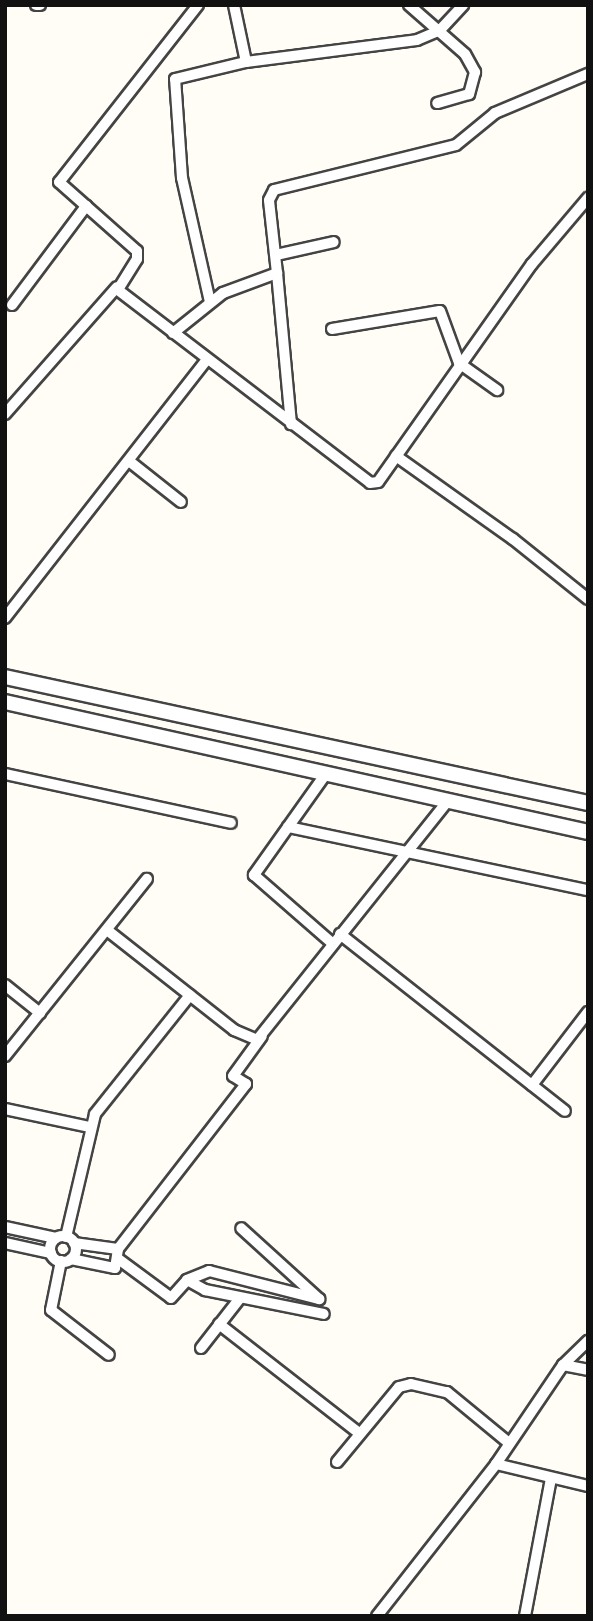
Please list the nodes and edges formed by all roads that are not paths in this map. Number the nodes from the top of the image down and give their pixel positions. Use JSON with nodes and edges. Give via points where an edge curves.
{"nodes":[{"id":1,"x":198,"y":5,"type":"edge"},
{"id":2,"x":234,"y":5,"type":"edge"},
{"id":3,"x":409,"y":5,"type":"edge"},
{"id":4,"x":463,"y":5,"type":"edge"},
{"id":5,"x":440,"y":30,"type":"junction"},
{"id":6,"x":246,"y":62,"type":"junction"},
{"id":7,"x":588,"y":74,"type":"edge"},
{"id":8,"x":437,"y":103,"type":"dead end"},
{"id":9,"x":588,"y":198,"type":"edge"},
{"id":10,"x":86,"y":206,"type":"junction"},
{"id":11,"x":334,"y":242,"type":"dead end"},
{"id":12,"x":276,"y":255,"type":"junction"},
{"id":13,"x":277,"y":273,"type":"junction"},
{"id":14,"x":117,"y":287,"type":"junction"},
{"id":15,"x":210,"y":302,"type":"junction"},
{"id":16,"x":12,"y":305,"type":"dead end"},
{"id":17,"x":332,"y":328,"type":"dead end"},
{"id":18,"x":173,"y":333,"type":"junction"},
{"id":19,"x":207,"y":359,"type":"junction"},
{"id":20,"x":459,"y":363,"type":"junction"},
{"id":21,"x":497,"y":390,"type":"dead end"},
{"id":22,"x":5,"y":414,"type":"edge"},
{"id":23,"x":291,"y":424,"type":"junction"},
{"id":24,"x":396,"y":456,"type":"junction"},
{"id":25,"x":130,"y":461,"type":"junction"},
{"id":26,"x":181,"y":502,"type":"dead end"},
{"id":27,"x":588,"y":599,"type":"edge"},
{"id":28,"x":5,"y":618,"type":"edge"},
{"id":29,"x":5,"y":677,"type":"edge"},
{"id":30,"x":5,"y":702,"type":"edge"},
{"id":31,"x":5,"y":774,"type":"edge"},
{"id":32,"x":325,"y":775,"type":"junction"},
{"id":33,"x":447,"y":802,"type":"junction"},
{"id":34,"x":588,"y":803,"type":"edge"},
{"id":35,"x":231,"y":823,"type":"dead end"},
{"id":36,"x":288,"y":827,"type":"junction"},
{"id":37,"x":588,"y":832,"type":"edge"},
{"id":38,"x":407,"y":851,"type":"junction"},
{"id":39,"x":148,"y":879,"type":"dead end"},
{"id":40,"x":588,"y":890,"type":"edge"},
{"id":41,"x":107,"y":930,"type":"junction"},
{"id":42,"x":337,"y":939,"type":"junction"},
{"id":43,"x":5,"y":985,"type":"edge"},
{"id":44,"x":190,"y":995,"type":"junction"},
{"id":45,"x":40,"y":1013,"type":"junction"},
{"id":46,"x":588,"y":1013,"type":"edge"},
{"id":47,"x":266,"y":1031,"type":"junction"},
{"id":48,"x":5,"y":1056,"type":"edge"},
{"id":49,"x":531,"y":1085,"type":"junction"},
{"id":50,"x":5,"y":1109,"type":"edge"},
{"id":51,"x":565,"y":1111,"type":"dead end"},
{"id":52,"x":90,"y":1127,"type":"junction"},
{"id":53,"x":5,"y":1227,"type":"edge"},
{"id":54,"x":241,"y":1228,"type":"dead end"},
{"id":55,"x":66,"y":1240,"type":"junction"},
{"id":56,"x":7,"y":1246,"type":"edge"},
{"id":57,"x":51,"y":1253,"type":"junction"},
{"id":58,"x":117,"y":1254,"type":"junction"},
{"id":59,"x":66,"y":1260,"type":"junction"},
{"id":60,"x":187,"y":1280,"type":"junction"},
{"id":61,"x":240,"y":1298,"type":"junction"},
{"id":62,"x":324,"y":1314,"type":"dead end"},
{"id":63,"x":219,"y":1324,"type":"junction"},
{"id":64,"x":588,"y":1341,"type":"edge"},
{"id":65,"x":201,"y":1348,"type":"dead end"},
{"id":66,"x":582,"y":1352,"type":"edge"},
{"id":67,"x":108,"y":1355,"type":"dead end"},
{"id":68,"x":563,"y":1365,"type":"junction"},
{"id":69,"x":588,"y":1370,"type":"edge"},
{"id":70,"x":359,"y":1433,"type":"junction"},
{"id":71,"x":509,"y":1443,"type":"junction"},
{"id":72,"x":337,"y":1461,"type":"dead end"},
{"id":73,"x":496,"y":1464,"type":"junction"},
{"id":74,"x":551,"y":1478,"type":"junction"},
{"id":75,"x":588,"y":1486,"type":"edge"},
{"id":76,"x":383,"y":1614,"type":"edge"},
{"id":77,"x":525,"y":1616,"type":"edge"}],
"edges":[{"from":1,"to":10,"type":"street","via":[[61,177],[60,185]]},
{"from":2,"to":6,"type":"street"},
{"from":3,"to":5,"type":"street"},
{"from":4,"to":5,"type":"street"},
{"from":5,"to":6,"type":"street","via":[[417,40],[377,47]]},
{"from":5,"to":8,"type":"street","via":[[471,61],[475,83],[469,94]]},
{"from":6,"to":15,"type":"street","via":[[179,75],[175,82],[182,178]]},
{"from":7,"to":12,"type":"street","via":[[495,113],[456,145],[274,190],[269,200]]},
{"from":9,"to":20,"type":"street"},
{"from":10,"to":14,"type":"street","via":[[138,254]]},
{"from":10,"to":16,"type":"street"},
{"from":11,"to":12,"type":"street"},
{"from":12,"to":13,"type":"street"},
{"from":13,"to":15,"type":"street"},
{"from":13,"to":23,"type":"street"},
{"from":14,"to":18,"type":"street"},
{"from":14,"to":22,"type":"street"},
{"from":15,"to":18,"type":"street"},
{"from":17,"to":20,"type":"street","via":[[440,311]]},
{"from":18,"to":19,"type":"street"},
{"from":19,"to":23,"type":"street"},
{"from":19,"to":25,"type":"street"},
{"from":20,"to":21,"type":"street"},
{"from":20,"to":24,"type":"street"},
{"from":23,"to":24,"type":"street","via":[[370,483],[377,482]]},
{"from":24,"to":27,"type":"street","via":[[513,538]]},
{"from":25,"to":26,"type":"street"},
{"from":25,"to":28,"type":"street"},
{"from":29,"to":34,"type":"street"},
{"from":30,"to":32,"type":"street"},
{"from":31,"to":35,"type":"street"},
{"from":32,"to":33,"type":"street"},
{"from":32,"to":36,"type":"street"},
{"from":33,"to":37,"type":"street"},
{"from":33,"to":38,"type":"street"},
{"from":36,"to":38,"type":"street"},
{"from":36,"to":42,"type":"street","via":[[254,875]]},
{"from":38,"to":40,"type":"street"},
{"from":38,"to":42,"type":"street"},
{"from":39,"to":41,"type":"street"},
{"from":41,"to":44,"type":"street"},
{"from":41,"to":45,"type":"street"},
{"from":42,"to":47,"type":"street"},
{"from":42,"to":49,"type":"street"},
{"from":43,"to":45,"type":"street"},
{"from":44,"to":47,"type":"street","via":[[248,1039],[257,1040]]},
{"from":44,"to":52,"type":"street","via":[[95,1114]]},
{"from":45,"to":48,"type":"street"},
{"from":46,"to":49,"type":"street"},
{"from":47,"to":58,"type":"street","via":[[233,1076],[246,1084]]},
{"from":49,"to":51,"type":"street"},
{"from":50,"to":52,"type":"street"},
{"from":52,"to":55,"type":"street"},
{"from":53,"to":55,"type":"street"},
{"from":54,"to":60,"type":"street","via":[[319,1299],[209,1271]]},
{"from":55,"to":57,"type":"street"},
{"from":55,"to":58,"type":"street"},
{"from":55,"to":59,"type":"street"},
{"from":56,"to":57,"type":"street"},
{"from":57,"to":59,"type":"street"},
{"from":58,"to":59,"type":"street","via":[[115,1268]]},
{"from":58,"to":60,"type":"street","via":[[171,1298]]},
{"from":59,"to":67,"type":"street","via":[[51,1310]]},
{"from":60,"to":61,"type":"street","via":[[205,1290]]},
{"from":61,"to":62,"type":"street"},
{"from":61,"to":63,"type":"street"},
{"from":63,"to":65,"type":"street"},
{"from":63,"to":70,"type":"street"},
{"from":64,"to":66,"type":"street"},
{"from":66,"to":68,"type":"street"},
{"from":68,"to":69,"type":"street"},
{"from":68,"to":71,"type":"street"},
{"from":70,"to":71,"type":"street","via":[[399,1387],[411,1384],[447,1392]]},
{"from":70,"to":72,"type":"street"},
{"from":71,"to":73,"type":"street"},
{"from":73,"to":74,"type":"street"},
{"from":73,"to":76,"type":"street"},
{"from":74,"to":75,"type":"street"},
{"from":74,"to":77,"type":"street"}]}
